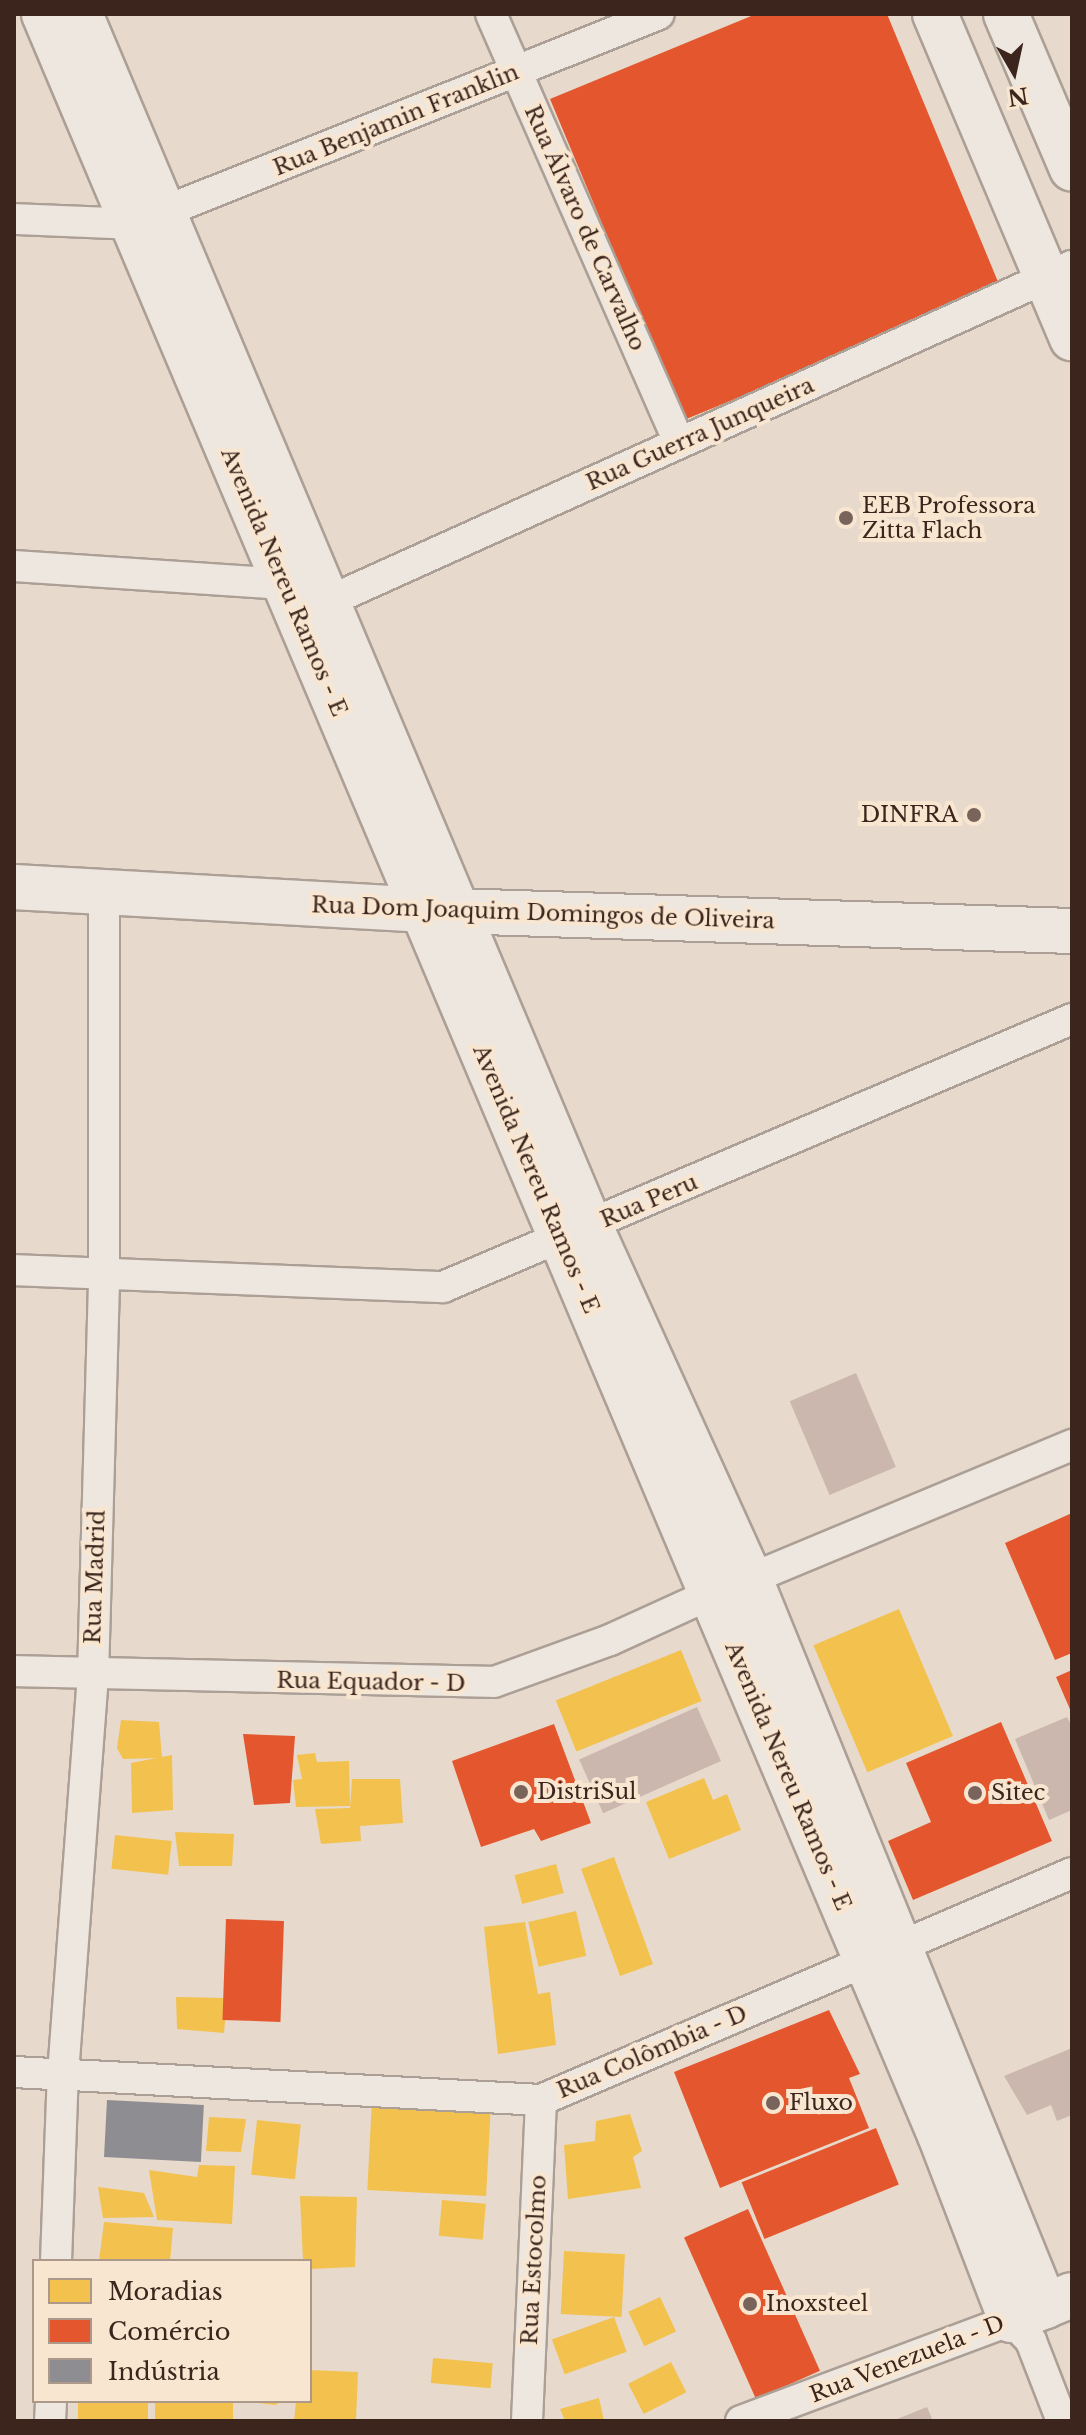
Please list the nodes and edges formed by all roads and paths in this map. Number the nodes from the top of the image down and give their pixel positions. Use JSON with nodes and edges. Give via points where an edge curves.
{"nodes":[{"id":1,"x":44,"y":14,"type":"edge"},
{"id":2,"x":80,"y":14,"type":"edge"},
{"id":3,"x":491,"y":14,"type":"edge"},
{"id":4,"x":659,"y":14,"type":"edge"},
{"id":5,"x":935,"y":14,"type":"edge"},
{"id":6,"x":1006,"y":14,"type":"edge"},
{"id":7,"x":516,"y":70,"type":"junction"},
{"id":8,"x":1072,"y":169,"type":"edge"},
{"id":9,"x":148,"y":218,"type":"junction"},
{"id":10,"x":14,"y":219,"type":"edge"},
{"id":11,"x":1059,"y":272,"type":"edge"},
{"id":12,"x":1072,"y":338,"type":"edge"},
{"id":13,"x":679,"y":443,"type":"junction"},
{"id":14,"x":14,"y":566,"type":"edge"},
{"id":15,"x":284,"y":584,"type":"junction"},
{"id":16,"x":327,"y":602,"type":"junction"},
{"id":17,"x":367,"y":738,"type":"junction"},
{"id":18,"x":14,"y":887,"type":"edge"},
{"id":19,"x":104,"y":891,"type":"junction"},
{"id":20,"x":440,"y":910,"type":"junction"},
{"id":21,"x":1072,"y":931,"type":"edge"},
{"id":22,"x":1072,"y":1019,"type":"edge"},
{"id":23,"x":576,"y":1232,"type":"junction"},
{"id":24,"x":14,"y":1270,"type":"edge"},
{"id":25,"x":104,"y":1272,"type":"junction"},
{"id":26,"x":1072,"y":1445,"type":"edge"},
{"id":27,"x":730,"y":1587,"type":"junction"},
{"id":28,"x":14,"y":1671,"type":"edge"},
{"id":29,"x":93,"y":1676,"type":"junction"},
{"id":30,"x":1072,"y":1873,"type":"edge"},
{"id":31,"x":883,"y":1954,"type":"junction"},
{"id":32,"x":14,"y":2072,"type":"edge"},
{"id":33,"x":63,"y":2074,"type":"junction"},
{"id":34,"x":541,"y":2100,"type":"junction"},
{"id":35,"x":56,"y":2259,"type":"edge"},
{"id":36,"x":1040,"y":2315,"type":"edge"},
{"id":37,"x":527,"y":2421,"type":"edge"},
{"id":38,"x":741,"y":2421,"type":"edge"},
{"id":39,"x":1062,"y":2421,"type":"edge"}],
"edges":[{"from":1,"to":9,"type":"street","name":"Avenida Nereu Ramos - E"},
{"from":2,"to":9,"type":"street","name":"Avenida Nereu Ramos - E"},
{"from":3,"to":7,"type":"street","name":"Rua Álvaro de Carvalho"},
{"from":4,"to":7,"type":"street","name":"Rua Benjamin Franklin"},
{"from":5,"to":11,"type":"street"},
{"from":6,"to":8,"type":"street"},
{"from":7,"to":9,"type":"street","name":"Rua Benjamin Franklin"},
{"from":7,"to":13,"type":"street","name":"Rua Álvaro de Carvalho"},
{"from":9,"to":10,"type":"street"},
{"from":9,"to":15,"type":"street","name":"Avenida Nereu Ramos - E"},
{"from":9,"to":16,"type":"street","name":"Avenida Nereu Ramos - E"},
{"from":11,"to":12,"type":"street"},
{"from":11,"to":13,"type":"street","name":"Rua Guerra Junqueira"},
{"from":13,"to":16,"type":"street","name":"Rua Guerra Junqueira"},
{"from":14,"to":15,"type":"street"},
{"from":15,"to":16,"type":"street"},
{"from":15,"to":17,"type":"street","name":"Avenida Nereu Ramos - E"},
{"from":16,"to":17,"type":"street","name":"Avenida Nereu Ramos - E"},
{"from":17,"to":20,"type":"street","name":"Avenida Nereu Ramos - E"},
{"from":18,"to":19,"type":"street","name":"Rua Dom Joaquim Domingos de Oliveira"},
{"from":19,"to":20,"type":"street","name":"Rua Dom Joaquim Domingos de Oliveira"},
{"from":19,"to":25,"type":"street","name":"Rua Madrid"},
{"from":20,"to":21,"type":"street","name":"Rua Dom Joaquim Domingos de Oliveira"},
{"from":20,"to":23,"type":"street","name":"Avenida Nereu Ramos - E"},
{"from":22,"to":23,"type":"street","name":"Rua Peru"},
{"from":23,"to":25,"type":"street","name":"Rua Peru","via":[[443,1287]]},
{"from":23,"to":27,"type":"street","name":"Avenida Nereu Ramos - E"},
{"from":24,"to":25,"type":"street","name":"Rua Peru"},
{"from":25,"to":29,"type":"street","name":"Rua Madrid"},
{"from":26,"to":27,"type":"street","name":"Rua Equador - D"},
{"from":27,"to":29,"type":"street","name":"Rua Equador - D","via":[[610,1640],[494,1682]]},
{"from":27,"to":31,"type":"street","name":"Avenida Nereu Ramos - E"},
{"from":28,"to":29,"type":"street","name":"Rua Equador - D"},
{"from":29,"to":33,"type":"street","name":"Rua Madrid"},
{"from":30,"to":31,"type":"street","name":"Rua Colômbia - D"},
{"from":31,"to":34,"type":"street","name":"Rua Colômbia - D"},
{"from":31,"to":36,"type":"street","name":"Avenida Nereu Ramos - E","via":[[954,2129]]},
{"from":32,"to":33,"type":"street","name":"Rua Colômbia - D"},
{"from":33,"to":34,"type":"street","name":"Rua Colômbia - D"},
{"from":33,"to":35,"type":"street","name":"Rua Madrid"},
{"from":34,"to":37,"type":"street","name":"Rua Estocolmo"},
{"from":36,"to":38,"type":"street","name":"Rua Venezuela - D"},
{"from":36,"to":39,"type":"street","name":"Avenida Nereu Ramos - E"}]}
